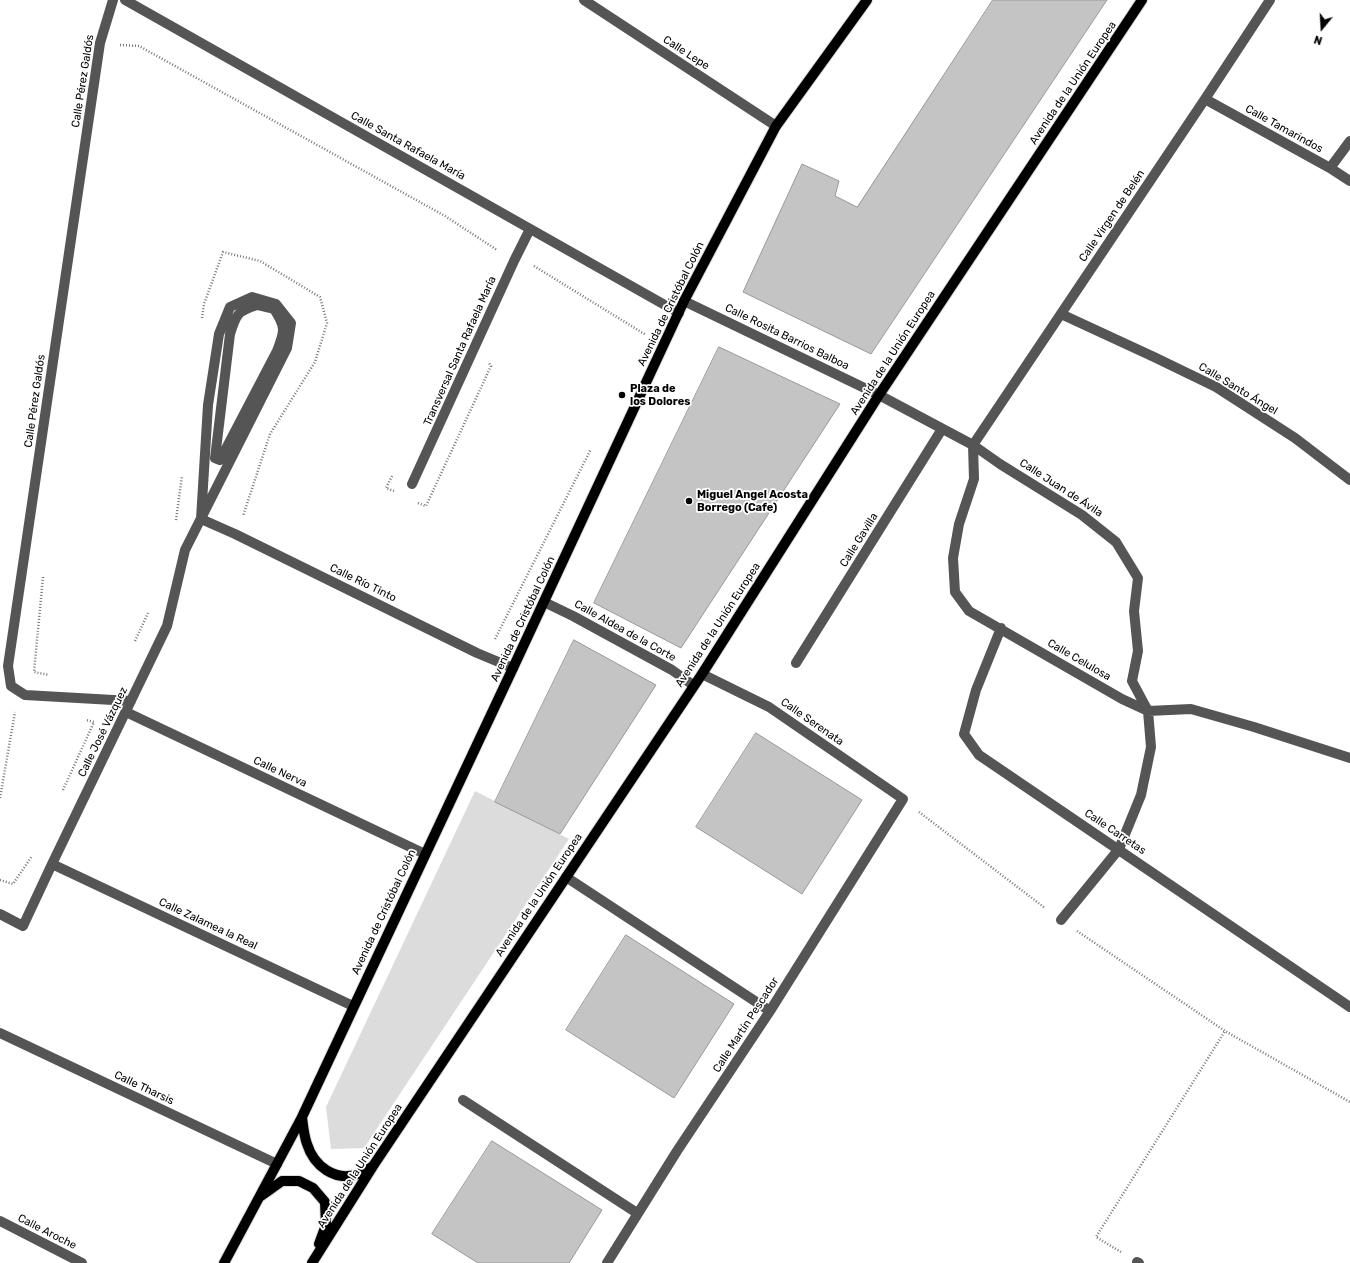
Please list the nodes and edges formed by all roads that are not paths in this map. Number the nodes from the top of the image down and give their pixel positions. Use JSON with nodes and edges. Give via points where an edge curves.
{"nodes":[{"id":1,"x":113,"y":0,"type":"edge"},
{"id":2,"x":125,"y":0,"type":"edge"},
{"id":3,"x":584,"y":0,"type":"edge"},
{"id":4,"x":867,"y":0,"type":"edge"},
{"id":5,"x":1142,"y":0,"type":"edge"},
{"id":6,"x":1270,"y":0,"type":"edge"},
{"id":7,"x":1205,"y":100,"type":"junction"},
{"id":8,"x":776,"y":126,"type":"junction"},
{"id":9,"x":1350,"y":141,"type":"edge"},
{"id":10,"x":1330,"y":168,"type":"junction"},
{"id":11,"x":1350,"y":181,"type":"edge"},
{"id":12,"x":530,"y":229,"type":"junction"},
{"id":13,"x":684,"y":301,"type":"junction"},
{"id":14,"x":679,"y":313,"type":"junction"},
{"id":15,"x":1061,"y":314,"type":"junction"},
{"id":16,"x":879,"y":395,"type":"junction"},
{"id":17,"x":942,"y":429,"type":"junction"},
{"id":18,"x":973,"y":445,"type":"junction"},
{"id":19,"x":215,"y":458,"type":"joint"},
{"id":20,"x":1350,"y":480,"type":"edge"},
{"id":21,"x":412,"y":484,"type":"dead end"},
{"id":22,"x":201,"y":520,"type":"junction"},
{"id":23,"x":544,"y":602,"type":"junction"},
{"id":24,"x":1001,"y":628,"type":"junction"},
{"id":25,"x":796,"y":663,"type":"dead end"},
{"id":26,"x":513,"y":668,"type":"junction"},
{"id":27,"x":702,"y":674,"type":"junction"},
{"id":28,"x":693,"y":685,"type":"junction"},
{"id":29,"x":131,"y":701,"type":"junction"},
{"id":30,"x":1148,"y":711,"type":"junction"},
{"id":31,"x":126,"y":712,"type":"junction"},
{"id":32,"x":1350,"y":758,"type":"edge"},
{"id":33,"x":902,"y":799,"type":"joint"},
{"id":34,"x":1119,"y":849,"type":"junction"},
{"id":35,"x":425,"y":854,"type":"junction"},
{"id":36,"x":52,"y":864,"type":"junction"},
{"id":37,"x":566,"y":877,"type":"junction"},
{"id":38,"x":0,"y":914,"type":"edge"},
{"id":39,"x":1061,"y":920,"type":"road end"},
{"id":40,"x":353,"y":1006,"type":"junction"},
{"id":41,"x":1350,"y":1006,"type":"edge"},
{"id":42,"x":770,"y":1011,"type":"junction"},
{"id":43,"x":0,"y":1033,"type":"edge"},
{"id":44,"x":463,"y":1100,"type":"dead end"},
{"id":45,"x":302,"y":1117,"type":"junction"},
{"id":46,"x":277,"y":1164,"type":"junction"},
{"id":47,"x":373,"y":1166,"type":"junction"},
{"id":48,"x":259,"y":1197,"type":"junction"},
{"id":49,"x":637,"y":1213,"type":"junction"},
{"id":50,"x":0,"y":1221,"type":"edge"},
{"id":51,"x":312,"y":1262,"type":"edge"},
{"id":52,"x":82,"y":1263,"type":"edge"},
{"id":53,"x":224,"y":1263,"type":"edge"},
{"id":54,"x":607,"y":1263,"type":"edge"}],
"edges":[{"from":1,"to":29,"type":"street","name":"Calle Pérez Galdós","via":[[100,43],[8,666],[11,686],[25,695]]},
{"from":2,"to":12,"type":"street","name":"Calle Santa Rafaela María"},
{"from":3,"to":8,"type":"street","name":"Calle Lepe"},
{"from":4,"to":8,"type":"main road","name":"Avenida de Cristóbal Colón"},
{"from":5,"to":16,"type":"main road","name":"Avenida de la Unión Europea"},
{"from":6,"to":7,"type":"street","name":"Calle Virgen de Belén"},
{"from":7,"to":10,"type":"street","name":"Calle Tamarindos"},
{"from":7,"to":15,"type":"street","name":"Calle Virgen de Belén"},
{"from":8,"to":13,"type":"main road","name":"Avenida de Cristóbal Colón"},
{"from":9,"to":10,"type":"street"},
{"from":10,"to":11,"type":"street","name":"Calle Tamarindos"},
{"from":12,"to":14,"type":"street","name":"Calle Santa Rafaela María"},
{"from":12,"to":21,"type":"street","name":"Transversal Santa Rafaela María"},
{"from":13,"to":14,"type":"main road","name":"Avenida de Cristóbal Colón"},
{"from":13,"to":16,"type":"street","name":"Calle Rosita Barrios Balboa"},
{"from":14,"to":23,"type":"main road","name":"Avenida de Cristóbal Colón"},
{"from":15,"to":18,"type":"street","name":"Calle Virgen de Belén"},
{"from":15,"to":20,"type":"street","name":"Calle Santo Ángel","via":[[1216,387],[1295,438]]},
{"from":16,"to":17,"type":"street","name":"Calle Juan de Ávila"},
{"from":16,"to":27,"type":"main road","name":"Avenida de la Unión Europea"},
{"from":17,"to":18,"type":"street","name":"Calle Juan de Ávila"},
{"from":17,"to":25,"type":"street","name":"Calle Gavilla"},
{"from":18,"to":24,"type":"street","name":"Calle Celulosa","via":[[974,479],[953,558],[955,592],[969,611]]},
{"from":18,"to":30,"type":"street","name":"Calle Juan de Ávila","via":[[1082,515],[1116,542],[1138,578],[1134,611],[1138,651],[1132,681]]},
{"from":19,"to":19,"type":"street","via":[[220,460],[284,334],[282,321],[274,309],[257,305],[244,309],[235,318],[230,334]]},
{"from":22,"to":22,"type":"street","name":"Calle José Vázquez","via":[[287,348],[291,323],[276,304],[252,297],[230,307],[219,334],[208,405]]},
{"from":22,"to":26,"type":"street","name":"Calle Río Tinto"},
{"from":22,"to":29,"type":"street","name":"Calle José Vázquez","via":[[185,550],[167,626]]},
{"from":23,"to":26,"type":"main road","name":"Avenida de Cristóbal Colón"},
{"from":23,"to":28,"type":"street","name":"Calle Aldea de la Corte","via":[[672,670]]},
{"from":24,"to":30,"type":"street","name":"Calle Celulosa","via":[[1122,699]]},
{"from":24,"to":34,"type":"street","name":"Calle Carretas","via":[[976,690],[964,734],[979,755]]},
{"from":26,"to":35,"type":"main road","name":"Avenida de Cristóbal Colón"},
{"from":27,"to":28,"type":"main road","name":"Avenida de la Unión Europea"},
{"from":27,"to":33,"type":"street","name":"Calle Serenata","via":[[769,707]]},
{"from":28,"to":37,"type":"main road","name":"Avenida de la Unión Europea"},
{"from":29,"to":31,"type":"street","name":"Calle José Vázquez"},
{"from":30,"to":32,"type":"street","name":"Calle Celulosa","via":[[1191,709]]},
{"from":30,"to":34,"type":"street","name":"Calle Juan de Ávila","via":[[1151,747],[1141,795]]},
{"from":31,"to":35,"type":"street","name":"Calle Nerva"},
{"from":31,"to":36,"type":"street","name":"Calle José Vázquez"},
{"from":33,"to":42,"type":"street","name":"Calle Martín Pescador"},
{"from":34,"to":39,"type":"street","name":"Calle Juan de Ávila"},
{"from":34,"to":41,"type":"street","name":"Calle Carretas"},
{"from":35,"to":40,"type":"main road","name":"Avenida de Cristóbal Colón"},
{"from":36,"to":38,"type":"street","name":"Calle José Vázquez","via":[[23,926]]},
{"from":36,"to":40,"type":"street","name":"Calle Zalamea la Real"},
{"from":37,"to":42,"type":"street"},
{"from":37,"to":47,"type":"main road","name":"Avenida de la Unión Europea"},
{"from":40,"to":45,"type":"main road","name":"Avenida de Cristóbal Colón"},
{"from":42,"to":49,"type":"street","name":"Calle Martín Pescador"},
{"from":43,"to":46,"type":"street","name":"Calle Tharsis"},
{"from":44,"to":49,"type":"street"},
{"from":45,"to":46,"type":"main road","name":"Avenida de Cristóbal Colón"},
{"from":45,"to":47,"type":"main road","via":[[307,1144],[315,1160],[327,1172],[344,1176],[357,1174]]},
{"from":46,"to":48,"type":"main road","name":"Avenida de Cristóbal Colón"},
{"from":47,"to":51,"type":"main road","name":"Avenida de la Unión Europea"},
{"from":48,"to":51,"type":"main road","via":[[282,1181],[299,1181],[313,1188],[324,1202],[326,1225]]},
{"from":48,"to":53,"type":"main road","name":"Avenida de Cristóbal Colón"},
{"from":49,"to":54,"type":"street","name":"Calle Martín Pescador"},
{"from":50,"to":52,"type":"street","name":"Calle Aroche"}]}
